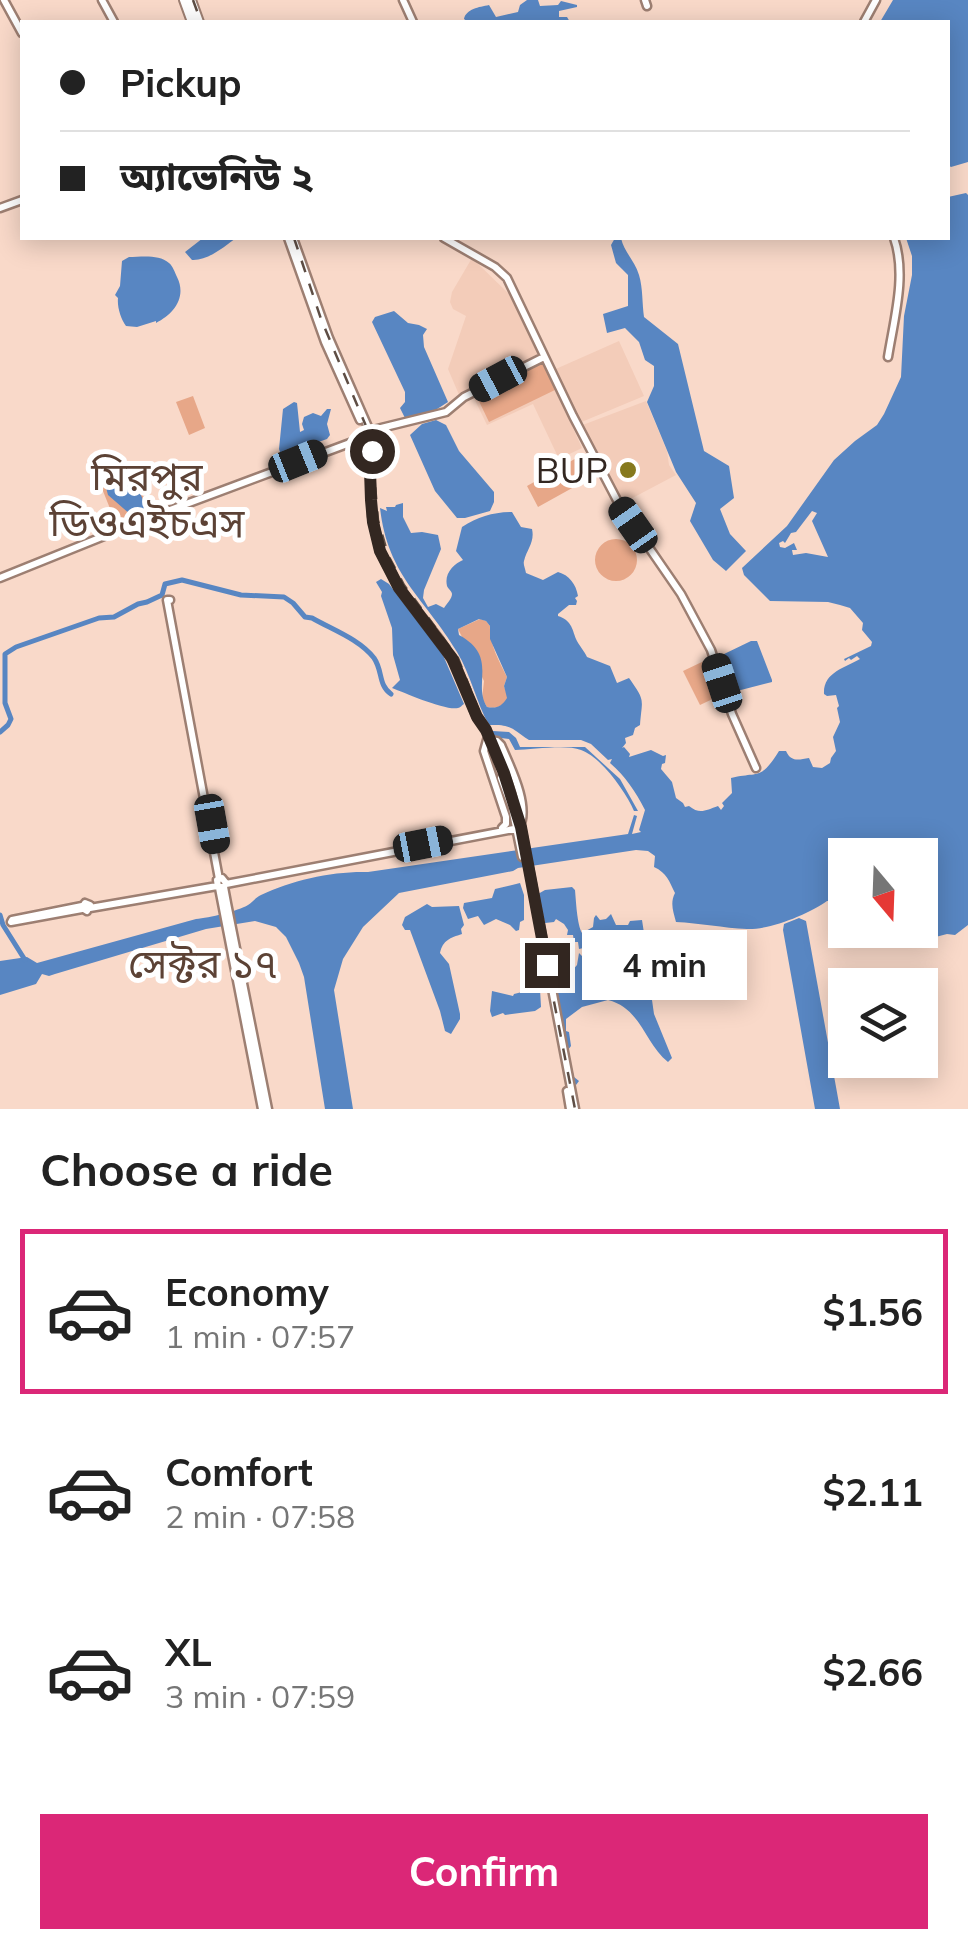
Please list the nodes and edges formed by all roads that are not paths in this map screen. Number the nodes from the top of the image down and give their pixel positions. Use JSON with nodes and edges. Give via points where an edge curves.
{"nodes":[{"id":1,"x":4,"y":0,"type":"edge"},
{"id":2,"x":20,"y":29,"type":"edge"},
{"id":3,"x":291,"y":240,"type":"edge"},
{"id":4,"x":447,"y":240,"type":"edge"},
{"id":5,"x":894,"y":240,"type":"edge"},
{"id":6,"x":544,"y":357,"type":"junction"},
{"id":7,"x":888,"y":357,"type":"dead end"},
{"id":8,"x":369,"y":433,"type":"junction"},
{"id":9,"x":0,"y":580,"type":"edge"},
{"id":10,"x":489,"y":740,"type":"junction"},
{"id":11,"x":756,"y":768,"type":"dead end"},
{"id":12,"x":521,"y":800,"type":"junction"},
{"id":13,"x":503,"y":803,"type":"junction"},
{"id":14,"x":516,"y":816,"type":"junction"},
{"id":15,"x":518,"y":827,"type":"junction"},
{"id":16,"x":502,"y":828,"type":"junction"},
{"id":17,"x":221,"y":883,"type":"junction"},
{"id":18,"x":13,"y":921,"type":"dead end"},
{"id":19,"x":265,"y":1109,"type":"edge"},
{"id":20,"x":572,"y":1109,"type":"edge"}],
"edges":[{"from":1,"to":2,"type":"street"},
{"from":3,"to":8,"type":"street"},
{"from":4,"to":6,"type":"street","via":[[504,274]]},
{"from":5,"to":7,"type":"street","via":[[898,285]]},
{"from":6,"to":8,"type":"street","via":[[446,412]]},
{"from":6,"to":11,"type":"street","via":[[619,504],[711,650]]},
{"from":8,"to":9,"type":"street"},
{"from":8,"to":10,"type":"street","via":[[373,522],[385,563],[447,650]]},
{"from":10,"to":12,"type":"street","via":[[502,748]]},
{"from":10,"to":13,"type":"street","via":[[484,752]]},
{"from":10,"to":14,"type":"street"},
{"from":12,"to":14,"type":"street"},
{"from":12,"to":15,"type":"street"},
{"from":13,"to":14,"type":"street"},
{"from":13,"to":16,"type":"street"},
{"from":14,"to":15,"type":"street"},
{"from":15,"to":16,"type":"street"},
{"from":15,"to":17,"type":"street"},
{"from":15,"to":20,"type":"street"},
{"from":16,"to":17,"type":"street"},
{"from":17,"to":17,"type":"street","via":[[170,618],[169,599]]},
{"from":17,"to":18,"type":"street"},
{"from":17,"to":19,"type":"street"}]}
